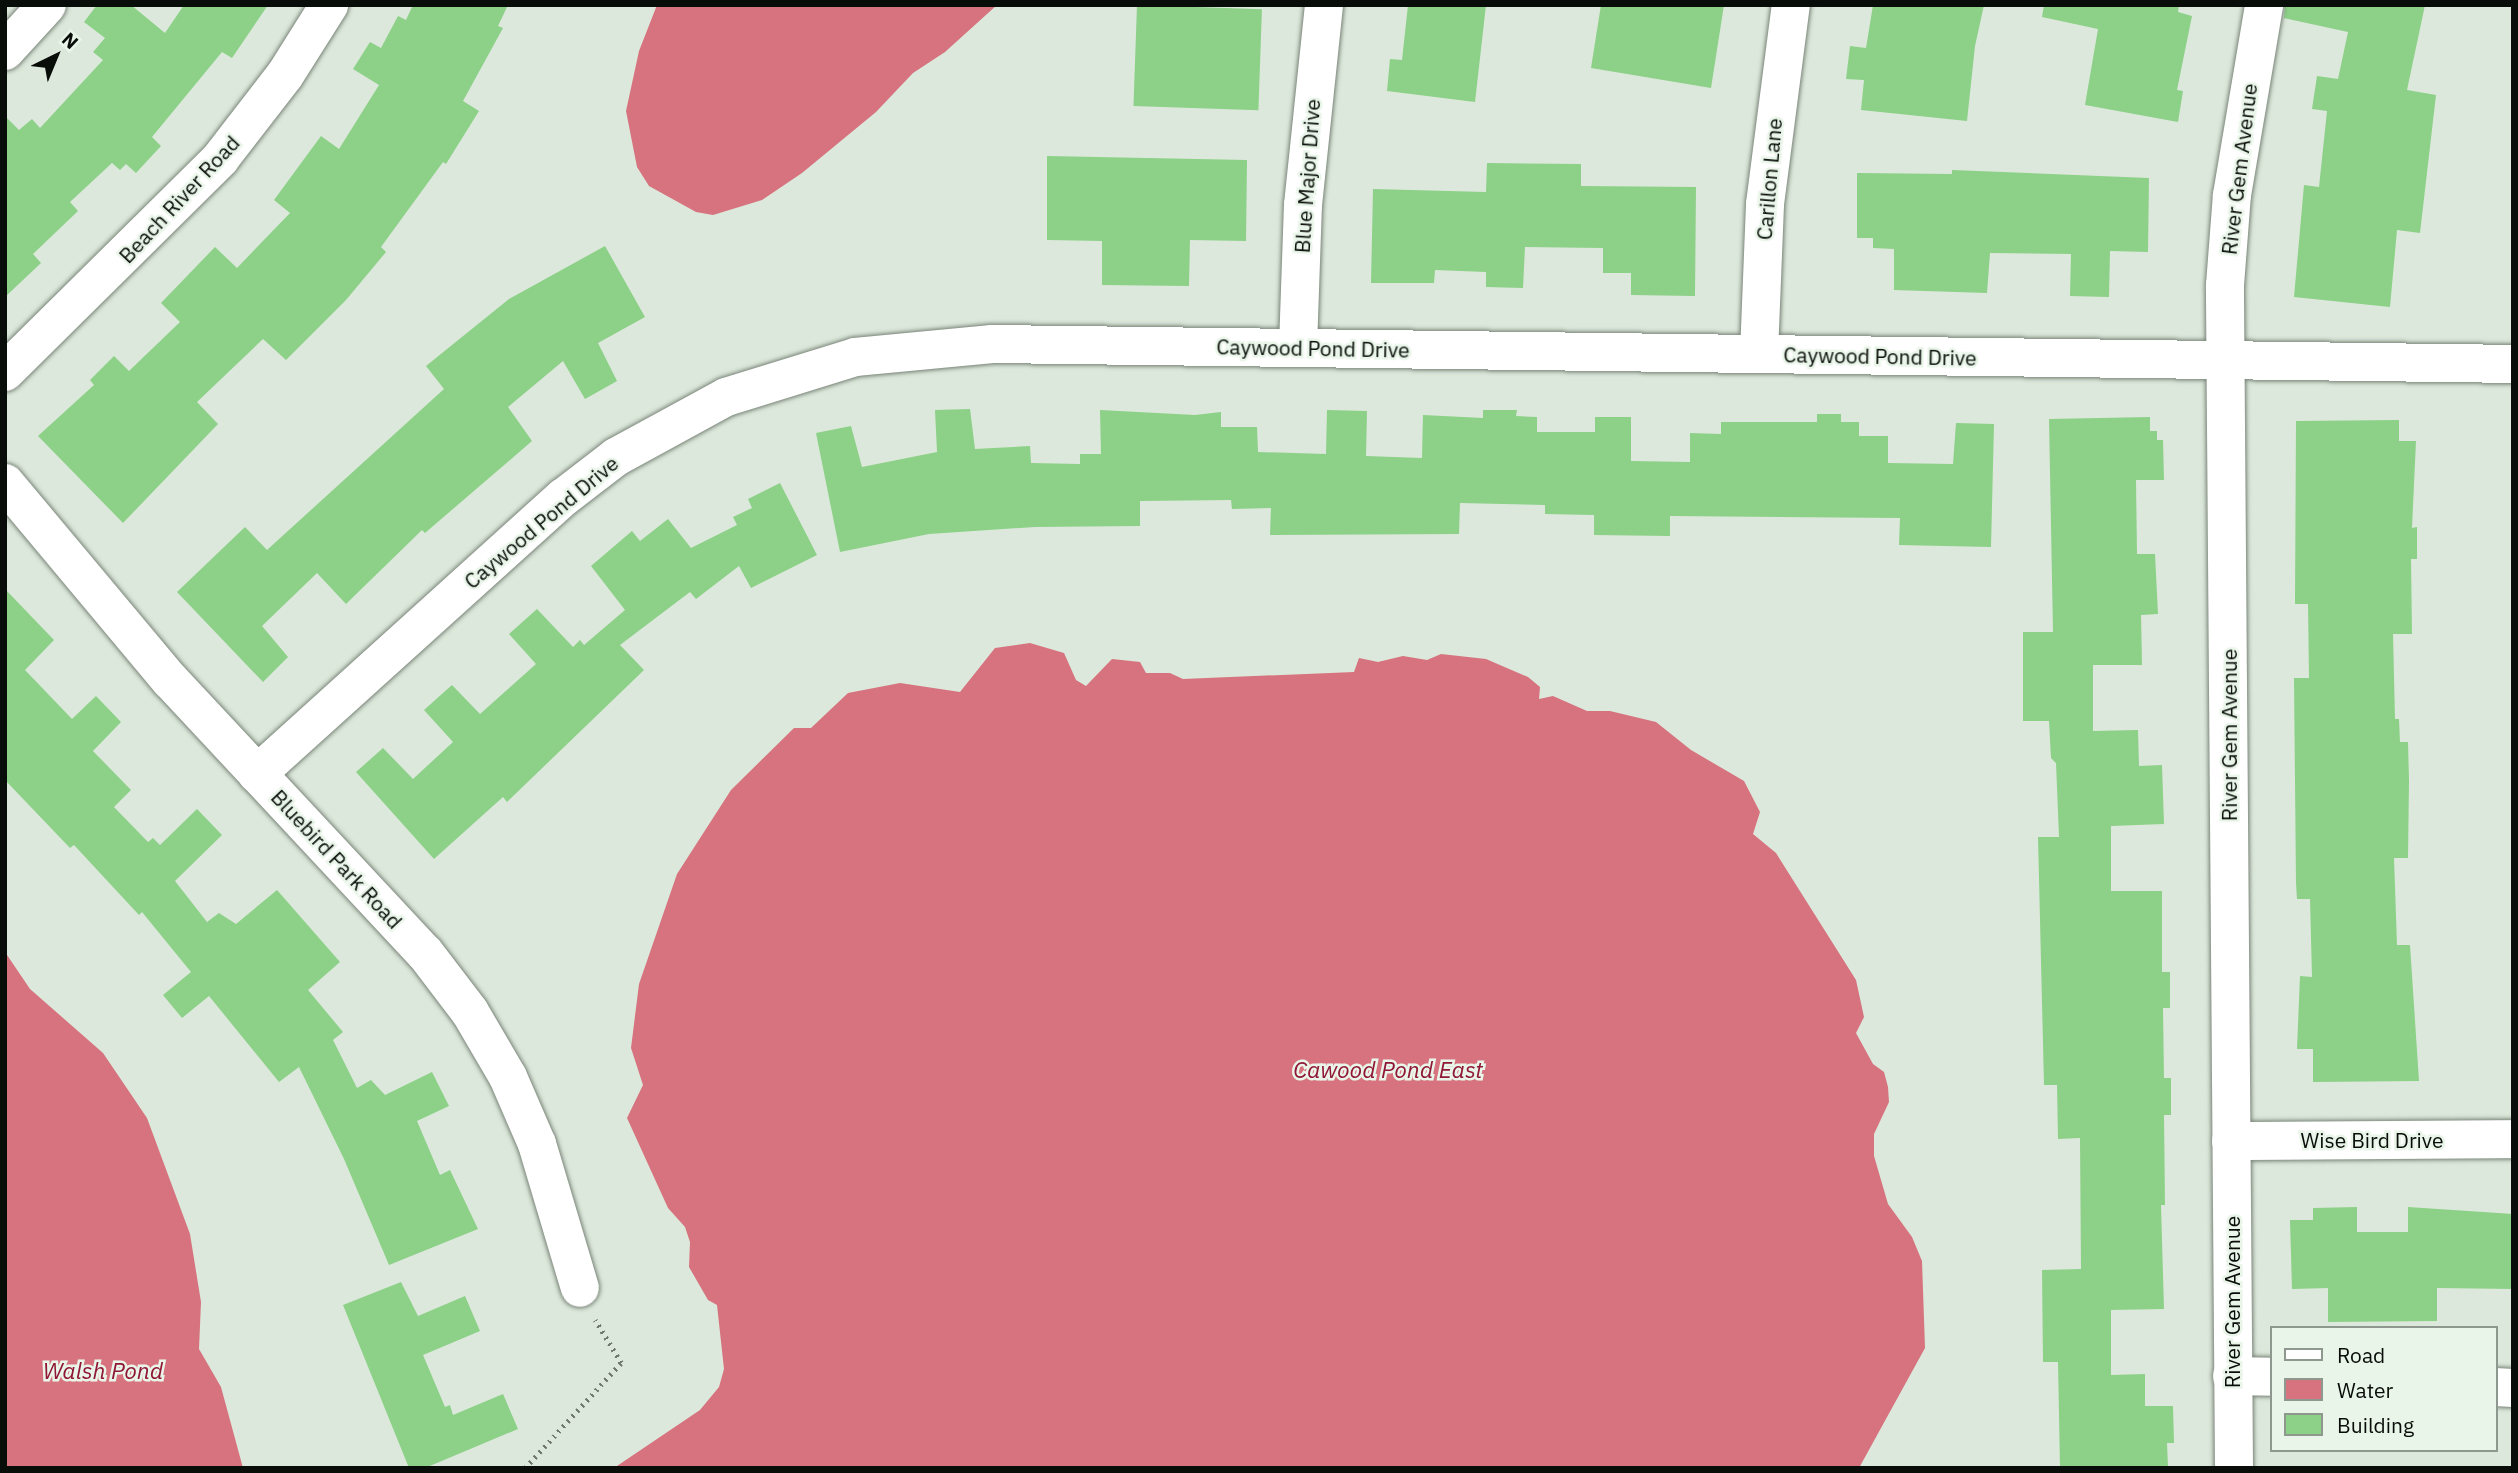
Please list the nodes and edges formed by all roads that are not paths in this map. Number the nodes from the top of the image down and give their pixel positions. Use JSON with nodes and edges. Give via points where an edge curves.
{"nodes":[{"id":1,"x":47,"y":5,"type":"edge"},
{"id":2,"x":329,"y":5,"type":"edge"},
{"id":3,"x":1324,"y":5,"type":"edge"},
{"id":4,"x":1791,"y":5,"type":"edge"},
{"id":5,"x":2264,"y":5,"type":"edge"},
{"id":6,"x":5,"y":51,"type":"edge"},
{"id":7,"x":1298,"y":347,"type":"junction"},
{"id":8,"x":1759,"y":354,"type":"junction"},
{"id":9,"x":2226,"y":361,"type":"junction"},
{"id":10,"x":2513,"y":364,"type":"edge"},
{"id":11,"x":5,"y":372,"type":"edge"},
{"id":12,"x":5,"y":483,"type":"edge"},
{"id":13,"x":257,"y":774,"type":"junction"},
{"id":14,"x":2513,"y":1139,"type":"edge"},
{"id":15,"x":2231,"y":1142,"type":"junction"},
{"id":16,"x":580,"y":1288,"type":"road end"},
{"id":17,"x":2232,"y":1376,"type":"junction"},
{"id":18,"x":2270,"y":1377,"type":"edge"},
{"id":19,"x":2234,"y":1468,"type":"edge"}],
"edges":[{"from":1,"to":6,"type":"street"},
{"from":2,"to":11,"type":"street","name":"Beach River Road","via":[[277,86],[220,159]]},
{"from":3,"to":7,"type":"street","name":"Blue Major Drive","via":[[1306,163]]},
{"from":4,"to":8,"type":"street","name":"Carillon Lane","via":[[1765,204]]},
{"from":5,"to":9,"type":"street","name":"River Gem Avenue","via":[[2232,195]]},
{"from":7,"to":8,"type":"street","name":"Caywood Pond Drive"},
{"from":7,"to":13,"type":"street","name":"Caywood Pond Drive","via":[[933,346],[855,357],[748,388],[667,425],[592,475]]},
{"from":8,"to":9,"type":"street","name":"Caywood Pond Drive"},
{"from":9,"to":10,"type":"street","name":"Caywood Pond Drive"},
{"from":9,"to":15,"type":"street","name":"River Gem Avenue"},
{"from":12,"to":13,"type":"street","name":"Bluebird Park Road","via":[[170,680]]},
{"from":13,"to":16,"type":"street","name":"Bluebird Park Road","via":[[425,953],[477,1022],[508,1077],[537,1144]]},
{"from":14,"to":15,"type":"street","name":"Wise Bird Drive"},
{"from":15,"to":17,"type":"street","name":"River Gem Avenue"},
{"from":17,"to":18,"type":"street"},
{"from":17,"to":19,"type":"street","name":"River Gem Avenue"}]}
